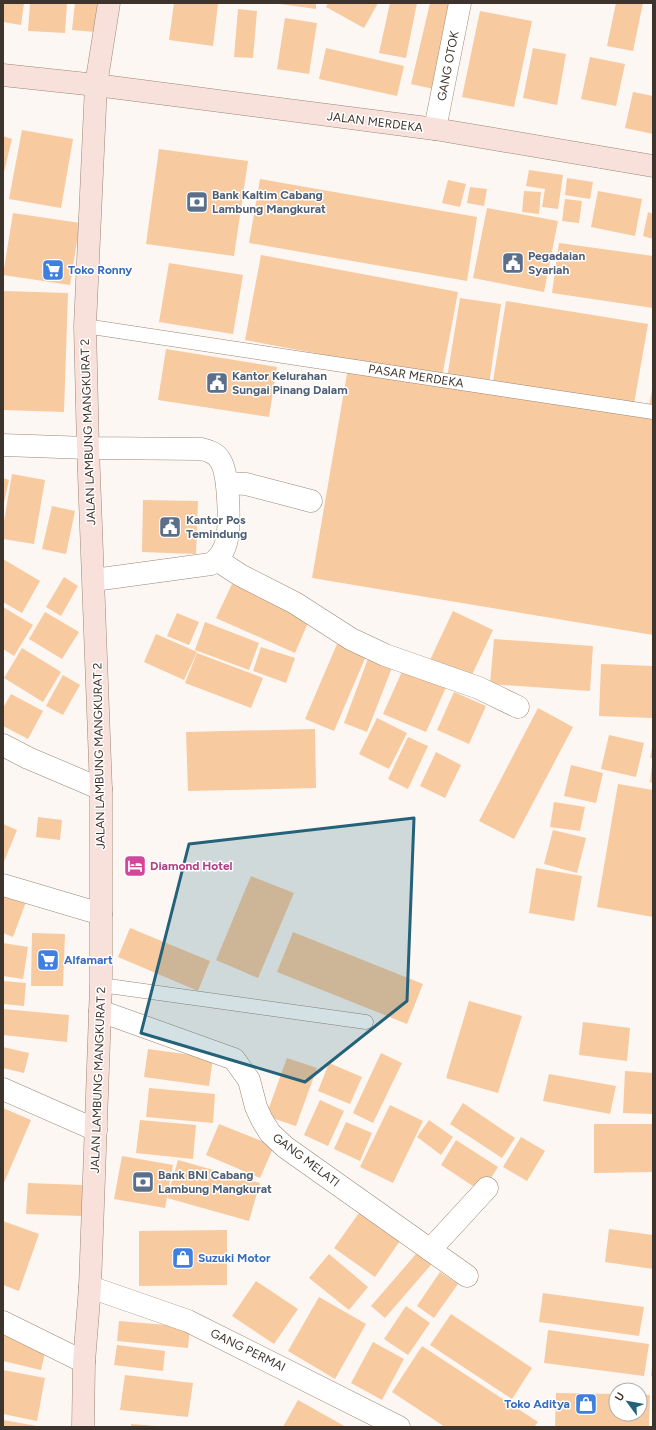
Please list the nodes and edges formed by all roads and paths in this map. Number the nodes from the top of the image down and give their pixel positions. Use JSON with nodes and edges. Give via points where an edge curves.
{"nodes":[{"id":1,"x":109,"y":3,"type":"edge"},
{"id":2,"x":460,"y":3,"type":"edge"},
{"id":3,"x":3,"y":75,"type":"edge"},
{"id":4,"x":96,"y":85,"type":"junction"},
{"id":5,"x":435,"y":130,"type":"junction"},
{"id":6,"x":653,"y":166,"type":"edge"},
{"id":7,"x":85,"y":326,"type":"junction"},
{"id":8,"x":653,"y":412,"type":"edge"},
{"id":9,"x":3,"y":445,"type":"edge"},
{"id":10,"x":88,"y":448,"type":"junction"},
{"id":11,"x":227,"y":483,"type":"junction"},
{"id":12,"x":311,"y":501,"type":"dead end"},
{"id":13,"x":217,"y":560,"type":"junction"},
{"id":14,"x":94,"y":580,"type":"junction"},
{"id":15,"x":518,"y":707,"type":"dead end"},
{"id":16,"x":3,"y":745,"type":"edge"},
{"id":17,"x":101,"y":788,"type":"junction"},
{"id":18,"x":3,"y":885,"type":"edge"},
{"id":19,"x":102,"y":914,"type":"junction"},
{"id":20,"x":101,"y":985,"type":"junction"},
{"id":21,"x":100,"y":1011,"type":"junction"},
{"id":22,"x":366,"y":1022,"type":"dead end"},
{"id":23,"x":3,"y":1089,"type":"edge"},
{"id":24,"x":96,"y":1130,"type":"junction"},
{"id":25,"x":487,"y":1188,"type":"dead end"},
{"id":26,"x":430,"y":1250,"type":"junction"},
{"id":27,"x":467,"y":1276,"type":"dead end"},
{"id":28,"x":90,"y":1287,"type":"junction"},
{"id":29,"x":3,"y":1322,"type":"edge"},
{"id":30,"x":84,"y":1362,"type":"junction"},
{"id":31,"x":83,"y":1427,"type":"edge"},
{"id":32,"x":399,"y":1427,"type":"edge"}],
"edges":[{"from":1,"to":4,"type":"street","name":"JALAN LAMBUNG MANGKURAT 2"},
{"from":2,"to":5,"type":"street","name":"GANG OTOK"},
{"from":3,"to":4,"type":"street","name":"JALAN MERDEKA"},
{"from":4,"to":5,"type":"street","name":"JALAN MERDEKA"},
{"from":4,"to":7,"type":"street","name":"JALAN LAMBUNG MANGKURAT 2"},
{"from":5,"to":6,"type":"street","name":"JALAN MERDEKA"},
{"from":7,"to":8,"type":"lane","name":"PASAR MERDEKA"},
{"from":7,"to":10,"type":"street","name":"JALAN LAMBUNG MANGKURAT 2"},
{"from":9,"to":10,"type":"street"},
{"from":10,"to":11,"type":"street","via":[[202,449],[219,458]]},
{"from":10,"to":14,"type":"street","name":"JALAN LAMBUNG MANGKURAT 2"},
{"from":11,"to":12,"type":"street","via":[[246,484]]},
{"from":11,"to":13,"type":"street","via":[[227,539]]},
{"from":13,"to":14,"type":"street","via":[[211,564]]},
{"from":13,"to":15,"type":"street","via":[[240,575],[295,603],[351,639],[385,655],[479,688]]},
{"from":14,"to":17,"type":"street","name":"JALAN LAMBUNG MANGKURAT 2"},
{"from":16,"to":17,"type":"street"},
{"from":17,"to":19,"type":"street","name":"JALAN LAMBUNG MANGKURAT 2"},
{"from":18,"to":19,"type":"street"},
{"from":19,"to":20,"type":"street","name":"JALAN LAMBUNG MANGKURAT 2"},
{"from":20,"to":21,"type":"street","name":"JALAN LAMBUNG MANGKURAT 2"},
{"from":20,"to":22,"type":"lane"},
{"from":21,"to":24,"type":"street","name":"JALAN LAMBUNG MANGKURAT 2"},
{"from":21,"to":26,"type":"street","name":"GANG MELATI","via":[[234,1059],[249,1080],[256,1107],[270,1133],[285,1147]]},
{"from":23,"to":24,"type":"street"},
{"from":24,"to":28,"type":"street","name":"JALAN LAMBUNG MANGKURAT 2"},
{"from":25,"to":26,"type":"street"},
{"from":26,"to":27,"type":"street","name":"GANG MELATI"},
{"from":28,"to":30,"type":"street","name":"JALAN LAMBUNG MANGKURAT 2"},
{"from":28,"to":32,"type":"street","name":"GANG PERMAI","via":[[161,1310],[217,1334]]},
{"from":29,"to":30,"type":"street"},
{"from":30,"to":31,"type":"street","name":"JALAN LAMBUNG MANGKURAT 2"}]}
